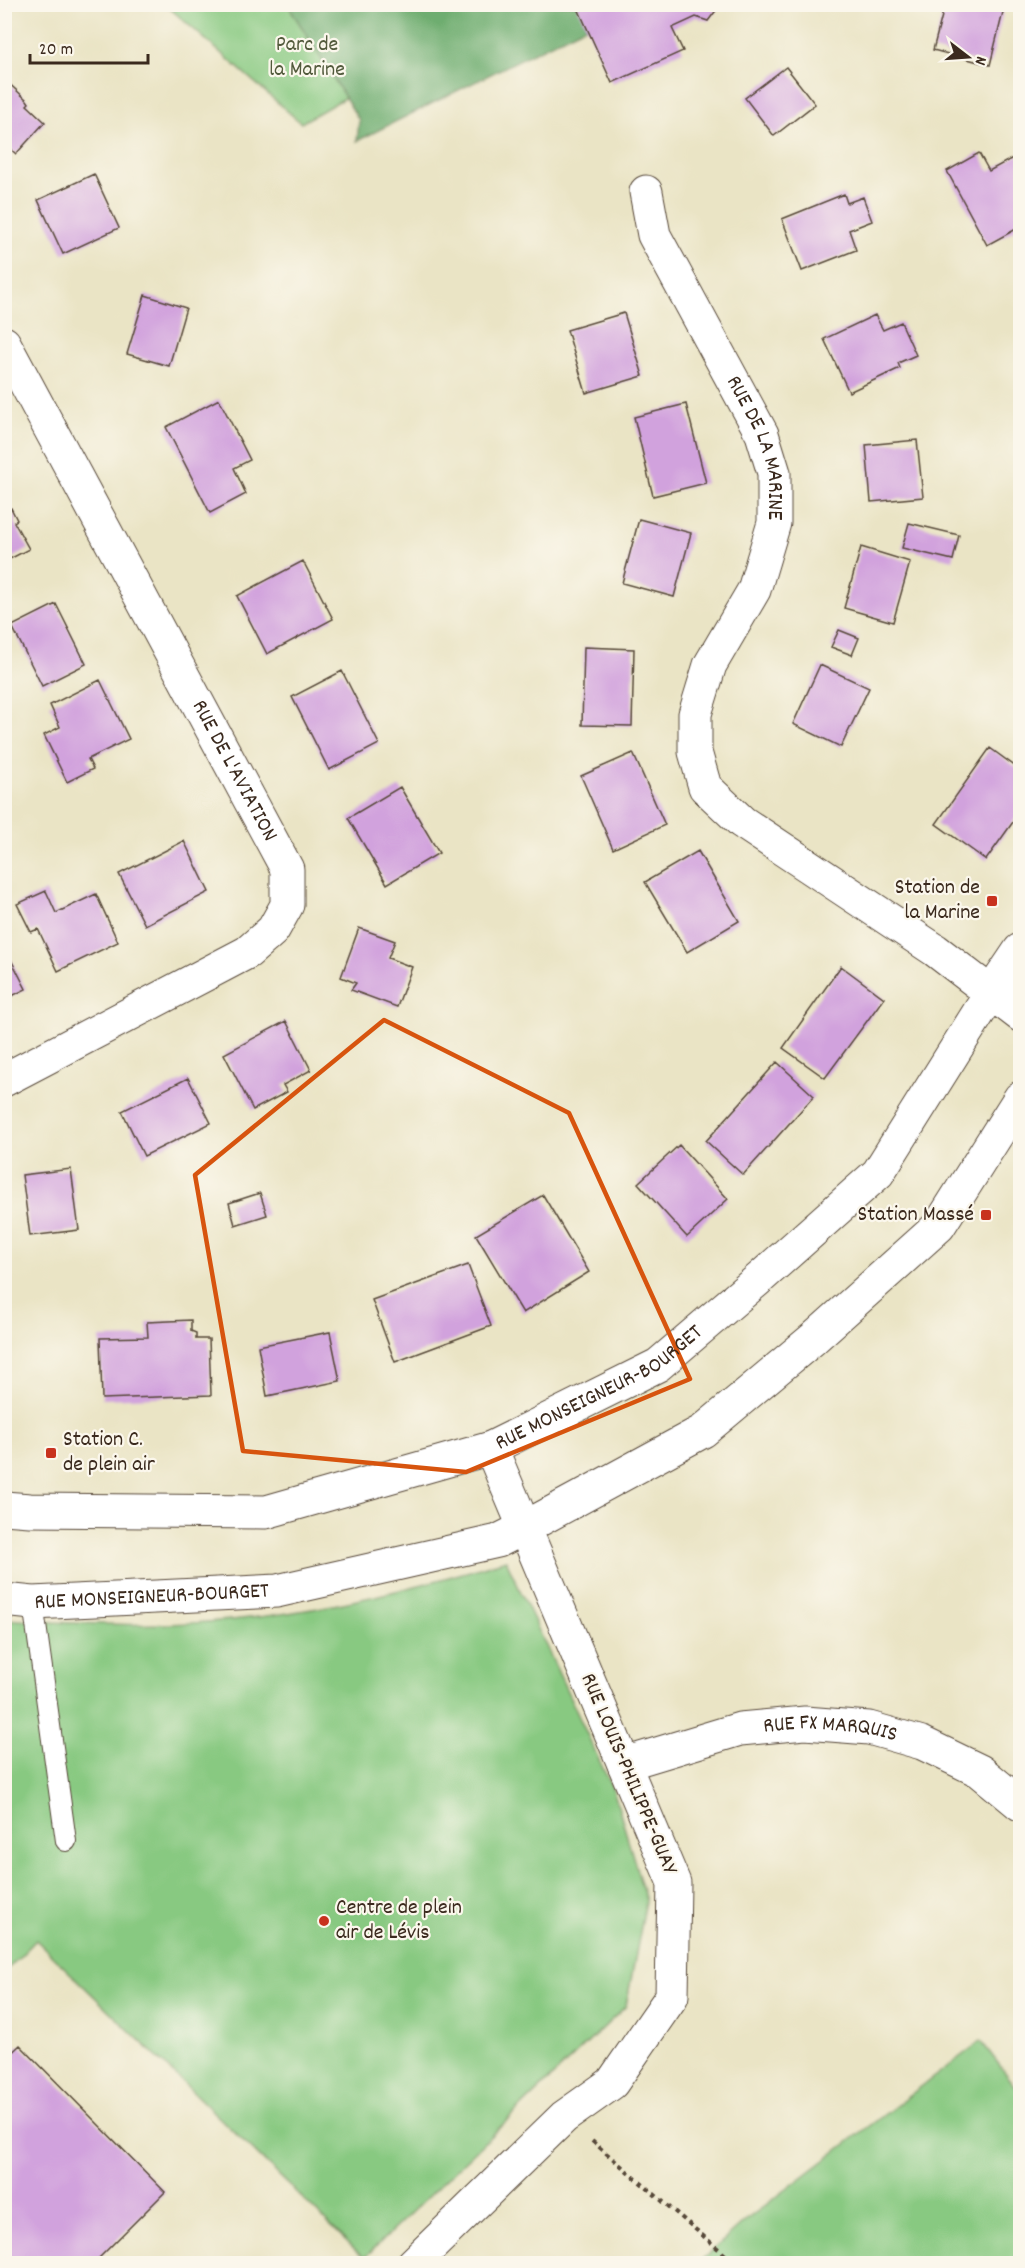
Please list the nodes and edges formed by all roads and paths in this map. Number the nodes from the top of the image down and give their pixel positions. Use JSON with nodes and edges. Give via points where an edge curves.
{"nodes":[{"id":1,"x":646,"y":192,"type":"dead end"},
{"id":2,"x":4,"y":343,"type":"edge"},
{"id":3,"x":1020,"y":950,"type":"edge"},
{"id":4,"x":991,"y":993,"type":"junction"},
{"id":5,"x":1020,"y":1015,"type":"edge"},
{"id":6,"x":4,"y":1080,"type":"edge"},
{"id":7,"x":1020,"y":1098,"type":"edge"},
{"id":8,"x":491,"y":1448,"type":"junction"},
{"id":9,"x":4,"y":1508,"type":"edge"},
{"id":10,"x":524,"y":1528,"type":"junction"},
{"id":11,"x":19,"y":1601,"type":"edge"},
{"id":12,"x":624,"y":1764,"type":"junction"},
{"id":13,"x":1020,"y":1804,"type":"edge"},
{"id":14,"x":66,"y":1841,"type":"dead end"},
{"id":15,"x":564,"y":2117,"type":"junction"},
{"id":16,"x":413,"y":2264,"type":"edge"},
{"id":17,"x":736,"y":2264,"type":"edge"}],
"edges":[{"from":1,"to":4,"type":"street","name":"RUE DE LA MARINE","via":[[654,235],[762,434],[774,473],[774,523],[754,590],[710,665],[695,714],[695,752],[705,788],[742,822],[935,950]]},
{"from":2,"to":6,"type":"street","name":"RUE DE L'AVIATION","via":[[287,869],[287,905],[273,930],[248,952]]},
{"from":3,"to":4,"type":"street","name":"RUE MONSEIGNEUR-BOURGET"},
{"from":4,"to":5,"type":"street","name":"RUE DE LA MARINE"},
{"from":4,"to":8,"type":"street","name":"RUE MONSEIGNEUR-BOURGET","via":[[878,1173],[658,1365]]},
{"from":7,"to":10,"type":"street","name":"RUE MONSEIGNEUR-BOURGET","via":[[939,1226],[813,1339],[703,1431]]},
{"from":8,"to":9,"type":"street","name":"RUE MONSEIGNEUR-BOURGET","via":[[266,1512]]},
{"from":8,"to":10,"type":"street","name":"RUE LOUIS-PHILIPPE-GUAY"},
{"from":10,"to":11,"type":"street","name":"RUE MONSEIGNEUR-BOURGET","via":[[498,1540],[277,1592]]},
{"from":10,"to":12,"type":"street","name":"RUE LOUIS-PHILIPPE-GUAY"},
{"from":11,"to":14,"type":"lane"},
{"from":12,"to":13,"type":"street","name":"RUE FX MARQUIS","via":[[740,1729],[805,1723],[869,1728],[922,1743],[980,1771]]},
{"from":12,"to":15,"type":"street","name":"RUE LOUIS-PHILIPPE-GUAY","via":[[674,1883],[672,1996],[612,2083]]},
{"from":15,"to":16,"type":"street","name":"RUE LOUIS-PHILIPPE-GUAY"},
{"from":15,"to":17,"type":"path"}]}
